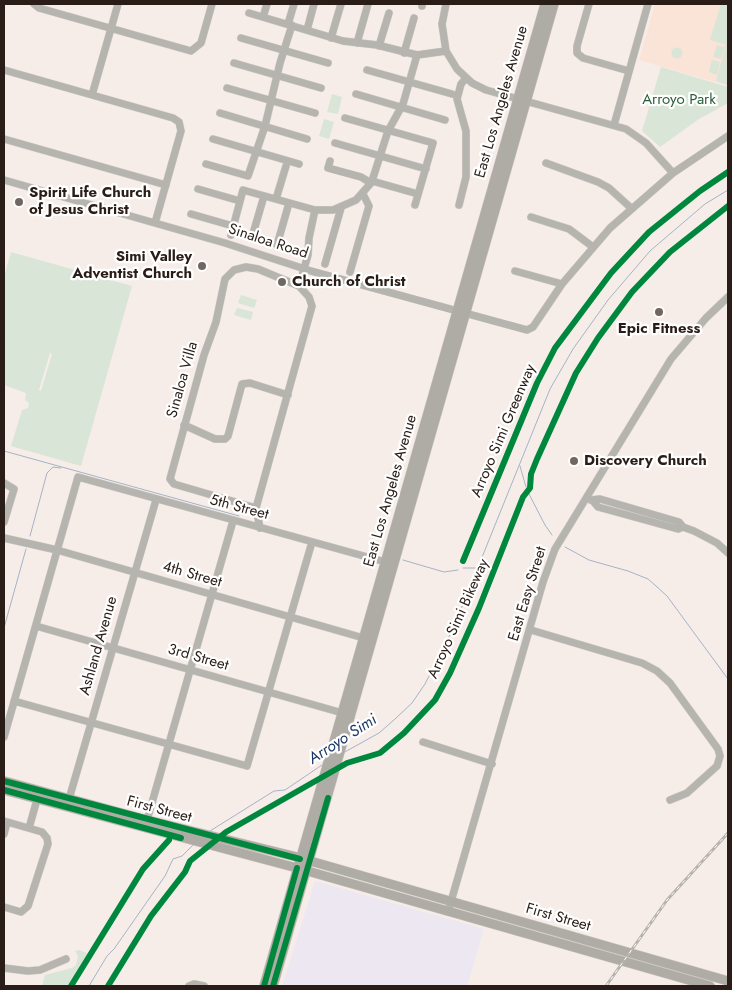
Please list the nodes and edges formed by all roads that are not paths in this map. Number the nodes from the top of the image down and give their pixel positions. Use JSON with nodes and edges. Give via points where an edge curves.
{"nodes":[{"id":1,"x":34,"y":4,"type":"edge"},
{"id":2,"x":118,"y":4,"type":"edge"},
{"id":3,"x":212,"y":4,"type":"edge"},
{"id":4,"x":267,"y":4,"type":"edge"},
{"id":5,"x":294,"y":4,"type":"edge"},
{"id":6,"x":314,"y":4,"type":"edge"},
{"id":7,"x":341,"y":4,"type":"edge"},
{"id":8,"x":368,"y":4,"type":"edge"},
{"id":9,"x":446,"y":4,"type":"edge"},
{"id":10,"x":545,"y":4,"type":"edge"},
{"id":11,"x":554,"y":4,"type":"edge"},
{"id":12,"x":589,"y":4,"type":"edge"},
{"id":13,"x":648,"y":4,"type":"edge"},
{"id":14,"x":248,"y":13,"type":"dead end"},
{"id":15,"x":388,"y":13,"type":"dead end"},
{"id":16,"x":263,"y":17,"type":"junction"},
{"id":17,"x":414,"y":18,"type":"dead end"},
{"id":18,"x":290,"y":25,"type":"junction"},
{"id":19,"x":111,"y":29,"type":"junction"},
{"id":20,"x":307,"y":30,"type":"junction"},
{"id":21,"x":241,"y":38,"type":"dead end"},
{"id":22,"x":331,"y":38,"type":"junction"},
{"id":23,"x":357,"y":43,"type":"junction"},
{"id":24,"x":379,"y":46,"type":"junction"},
{"id":25,"x":284,"y":50,"type":"junction"},
{"id":26,"x":446,"y":51,"type":"junction"},
{"id":27,"x":404,"y":52,"type":"junction"},
{"id":28,"x":417,"y":55,"type":"junction"},
{"id":29,"x":234,"y":63,"type":"dead end"},
{"id":30,"x":328,"y":63,"type":"dead end"},
{"id":31,"x":4,"y":70,"type":"edge"},
{"id":32,"x":367,"y":70,"type":"dead end"},
{"id":33,"x":629,"y":71,"type":"junction"},
{"id":34,"x":277,"y":76,"type":"junction"},
{"id":35,"x":466,"y":78,"type":"junction"},
{"id":36,"x":409,"y":82,"type":"junction"},
{"id":37,"x":227,"y":88,"type":"dead end"},
{"id":38,"x":321,"y":88,"type":"dead end"},
{"id":39,"x":356,"y":94,"type":"dead end"},
{"id":40,"x":452,"y":94,"type":"dead end"},
{"id":41,"x":92,"y":95,"type":"junction"},
{"id":42,"x":522,"y":100,"type":"junction"},
{"id":43,"x":272,"y":101,"type":"junction"},
{"id":44,"x":402,"y":107,"type":"junction"},
{"id":45,"x":315,"y":113,"type":"dead end"},
{"id":46,"x":220,"y":114,"type":"dead end"},
{"id":47,"x":346,"y":118,"type":"dead end"},
{"id":48,"x":445,"y":120,"type":"dead end"},
{"id":49,"x":614,"y":125,"type":"junction"},
{"id":50,"x":265,"y":126,"type":"junction"},
{"id":51,"x":388,"y":130,"type":"junction"},
{"id":52,"x":728,"y":136,"type":"edge"},
{"id":53,"x":4,"y":139,"type":"edge"},
{"id":54,"x":213,"y":139,"type":"dead end"},
{"id":55,"x":308,"y":139,"type":"dead end"},
{"id":56,"x":335,"y":142,"type":"dead end"},
{"id":57,"x":256,"y":151,"type":"junction"},
{"id":58,"x":380,"y":156,"type":"junction"},
{"id":59,"x":330,"y":161,"type":"dead end"},
{"id":60,"x":206,"y":164,"type":"dead end"},
{"id":61,"x":300,"y":164,"type":"dead end"},
{"id":62,"x":546,"y":164,"type":"dead end"},
{"id":63,"x":286,"y":166,"type":"dead end"},
{"id":64,"x":426,"y":169,"type":"junction"},
{"id":65,"x":672,"y":173,"type":"junction"},
{"id":66,"x":4,"y":180,"type":"edge"},
{"id":67,"x":372,"y":182,"type":"junction"},
{"id":68,"x":166,"y":185,"type":"junction"},
{"id":69,"x":198,"y":189,"type":"dead end"},
{"id":70,"x":362,"y":194,"type":"junction"},
{"id":71,"x":418,"y":194,"type":"junction"},
{"id":72,"x":264,"y":196,"type":"junction"},
{"id":73,"x":276,"y":200,"type":"junction"},
{"id":74,"x":240,"y":201,"type":"junction"},
{"id":75,"x":289,"y":203,"type":"junction"},
{"id":76,"x":415,"y":205,"type":"dead end"},
{"id":77,"x":458,"y":205,"type":"dead end"},
{"id":78,"x":341,"y":208,"type":"junction"},
{"id":79,"x":631,"y":208,"type":"junction"},
{"id":80,"x":315,"y":210,"type":"junction"},
{"id":81,"x":191,"y":214,"type":"dead end"},
{"id":82,"x":531,"y":217,"type":"dead end"},
{"id":83,"x":155,"y":223,"type":"junction"},
{"id":84,"x":233,"y":226,"type":"junction"},
{"id":85,"x":231,"y":235,"type":"dead end"},
{"id":86,"x":252,"y":238,"type":"dead end"},
{"id":87,"x":277,"y":245,"type":"dead end"},
{"id":88,"x":593,"y":247,"type":"junction"},
{"id":89,"x":325,"y":264,"type":"dead end"},
{"id":90,"x":304,"y":270,"type":"junction"},
{"id":91,"x":515,"y":271,"type":"dead end"},
{"id":92,"x":350,"y":272,"type":"dead end"},
{"id":93,"x":562,"y":284,"type":"junction"},
{"id":94,"x":299,"y":286,"type":"junction"},
{"id":95,"x":728,"y":297,"type":"edge"},
{"id":96,"x":462,"y":312,"type":"junction"},
{"id":97,"x":288,"y":395,"type":"junction"},
{"id":98,"x":184,"y":425,"type":"junction"},
{"id":99,"x":4,"y":484,"type":"edge"},
{"id":100,"x":589,"y":499,"type":"junction"},
{"id":101,"x":156,"y":500,"type":"junction"},
{"id":102,"x":256,"y":508,"type":"junction"},
{"id":103,"x":4,"y":522,"type":"edge"},
{"id":104,"x":233,"y":522,"type":"junction"},
{"id":105,"x":260,"y":528,"type":"junction"},
{"id":106,"x":4,"y":538,"type":"edge"},
{"id":107,"x":312,"y":542,"type":"junction"},
{"id":108,"x":57,"y":550,"type":"junction"},
{"id":109,"x":728,"y":553,"type":"edge"},
{"id":110,"x":384,"y":562,"type":"junction"},
{"id":111,"x":394,"y":565,"type":"junction"},
{"id":112,"x":135,"y":573,"type":"junction"},
{"id":113,"x":211,"y":594,"type":"junction"},
{"id":114,"x":290,"y":617,"type":"junction"},
{"id":115,"x":36,"y":626,"type":"junction"},
{"id":116,"x":530,"y":630,"type":"junction"},
{"id":117,"x":363,"y":638,"type":"junction"},
{"id":118,"x":373,"y":640,"type":"junction"},
{"id":119,"x":113,"y":648,"type":"junction"},
{"id":120,"x":190,"y":670,"type":"junction"},
{"id":121,"x":268,"y":692,"type":"junction"},
{"id":122,"x":14,"y":701,"type":"junction"},
{"id":123,"x":342,"y":713,"type":"junction"},
{"id":124,"x":352,"y":716,"type":"junction"},
{"id":125,"x":91,"y":723,"type":"junction"},
{"id":126,"x":4,"y":737,"type":"edge"},
{"id":127,"x":423,"y":742,"type":"dead end"},
{"id":128,"x":169,"y":745,"type":"junction"},
{"id":129,"x":492,"y":764,"type":"junction"},
{"id":130,"x":4,"y":780,"type":"edge"},
{"id":131,"x":4,"y":790,"type":"edge"},
{"id":132,"x":38,"y":795,"type":"junction"},
{"id":133,"x":69,"y":799,"type":"junction"},
{"id":134,"x":670,"y":800,"type":"dead end"},
{"id":135,"x":147,"y":820,"type":"junction"},
{"id":136,"x":5,"y":822,"type":"edge"},
{"id":137,"x":29,"y":828,"type":"junction"},
{"id":138,"x":4,"y":834,"type":"edge"},
{"id":139,"x":305,"y":864,"type":"junction"},
{"id":140,"x":297,"y":868,"type":"junction"},
{"id":141,"x":451,"y":902,"type":"junction"},
{"id":142,"x":4,"y":907,"type":"edge"},
{"id":143,"x":448,"y":912,"type":"junction"},
{"id":144,"x":66,"y":959,"type":"dead end"},
{"id":145,"x":4,"y":968,"type":"edge"},
{"id":146,"x":688,"y":970,"type":"junction"},
{"id":147,"x":728,"y":981,"type":"edge"},
{"id":148,"x":690,"y":983,"type":"edge"},
{"id":149,"x":189,"y":986,"type":"edge"},
{"id":150,"x":204,"y":986,"type":"edge"},
{"id":151,"x":264,"y":986,"type":"edge"},
{"id":152,"x":274,"y":986,"type":"edge"},
{"id":153,"x":710,"y":986,"type":"edge"}],
"edges":[{"from":1,"to":19,"type":"street"},
{"from":2,"to":19,"type":"street"},
{"from":3,"to":19,"type":"street","via":[[201,43],[195,50]]},
{"from":4,"to":16,"type":"street"},
{"from":5,"to":18,"type":"street"},
{"from":6,"to":20,"type":"street"},
{"from":7,"to":22,"type":"street"},
{"from":8,"to":23,"type":"street"},
{"from":9,"to":26,"type":"street","via":[[442,24]]},
{"from":10,"to":42,"type":"main road","name":"East Los Angeles Avenue"},
{"from":11,"to":42,"type":"main road","name":"East Los Angeles Avenue"},
{"from":12,"to":33,"type":"street","via":[[577,53]]},
{"from":13,"to":33,"type":"street"},
{"from":14,"to":16,"type":"street"},
{"from":15,"to":24,"type":"street"},
{"from":16,"to":18,"type":"street"},
{"from":17,"to":27,"type":"street"},
{"from":18,"to":20,"type":"street"},
{"from":18,"to":25,"type":"street"},
{"from":19,"to":41,"type":"street"},
{"from":20,"to":22,"type":"street"},
{"from":21,"to":25,"type":"street"},
{"from":22,"to":23,"type":"street"},
{"from":23,"to":24,"type":"street"},
{"from":24,"to":27,"type":"street"},
{"from":25,"to":30,"type":"street"},
{"from":25,"to":34,"type":"street"},
{"from":26,"to":28,"type":"street"},
{"from":26,"to":35,"type":"street"},
{"from":27,"to":28,"type":"street"},
{"from":28,"to":36,"type":"street"},
{"from":29,"to":34,"type":"street"},
{"from":31,"to":41,"type":"street"},
{"from":32,"to":36,"type":"street"},
{"from":33,"to":49,"type":"street"},
{"from":34,"to":38,"type":"street"},
{"from":34,"to":43,"type":"street"},
{"from":35,"to":42,"type":"street","via":[[486,90]]},
{"from":35,"to":77,"type":"street","via":[[457,98],[466,131],[466,177]]},
{"from":36,"to":40,"type":"street"},
{"from":36,"to":44,"type":"street"},
{"from":37,"to":43,"type":"street"},
{"from":39,"to":44,"type":"street"},
{"from":41,"to":68,"type":"street","via":[[173,118],[180,124],[181,132]]},
{"from":42,"to":49,"type":"street"},
{"from":42,"to":96,"type":"main road","name":"East Los Angeles Avenue"},
{"from":43,"to":45,"type":"street"},
{"from":43,"to":50,"type":"street"},
{"from":44,"to":48,"type":"street"},
{"from":44,"to":51,"type":"street"},
{"from":46,"to":50,"type":"street"},
{"from":47,"to":51,"type":"street"},
{"from":49,"to":65,"type":"street","via":[[640,138]]},
{"from":50,"to":55,"type":"street"},
{"from":50,"to":57,"type":"street"},
{"from":51,"to":58,"type":"street"},
{"from":51,"to":64,"type":"street","via":[[433,143]]},
{"from":52,"to":65,"type":"street"},
{"from":53,"to":68,"type":"street"},
{"from":54,"to":57,"type":"street"},
{"from":56,"to":58,"type":"street"},
{"from":57,"to":60,"type":"street","via":[[248,176]]},
{"from":57,"to":61,"type":"street"},
{"from":58,"to":64,"type":"street"},
{"from":58,"to":67,"type":"street"},
{"from":59,"to":67,"type":"street","via":[[328,168]]},
{"from":62,"to":79,"type":"street","via":[[598,182]]},
{"from":63,"to":73,"type":"street"},
{"from":64,"to":71,"type":"street"},
{"from":65,"to":79,"type":"street"},
{"from":66,"to":83,"type":"street","name":"Sinaloa Road"},
{"from":67,"to":70,"type":"street"},
{"from":67,"to":71,"type":"street"},
{"from":68,"to":83,"type":"street"},
{"from":69,"to":74,"type":"street"},
{"from":70,"to":78,"type":"street"},
{"from":70,"to":92,"type":"street","via":[[369,206]]},
{"from":71,"to":76,"type":"street"},
{"from":72,"to":73,"type":"street"},
{"from":72,"to":74,"type":"street","via":[[243,190]]},
{"from":72,"to":86,"type":"street"},
{"from":73,"to":75,"type":"street"},
{"from":74,"to":84,"type":"street"},
{"from":75,"to":80,"type":"street"},
{"from":75,"to":87,"type":"street"},
{"from":78,"to":80,"type":"street"},
{"from":78,"to":89,"type":"street"},
{"from":79,"to":88,"type":"street"},
{"from":80,"to":90,"type":"street"},
{"from":81,"to":84,"type":"street"},
{"from":82,"to":88,"type":"street","via":[[569,229]]},
{"from":83,"to":90,"type":"street","name":"Sinaloa Road"},
{"from":84,"to":85,"type":"street"},
{"from":88,"to":93,"type":"street"},
{"from":90,"to":94,"type":"street"},
{"from":90,"to":96,"type":"street","name":"Sinaloa Road"},
{"from":91,"to":93,"type":"street"},
{"from":93,"to":96,"type":"street","name":"Sinaloa Road","via":[[533,327],[524,330]]},
{"from":94,"to":97,"type":"street","via":[[312,306]]},
{"from":94,"to":98,"type":"street","name":"Sinaloa Villa","via":[[258,269],[246,267],[229,273],[222,287],[216,322]]},
{"from":95,"to":100,"type":"street","name":"East Easy Street","via":[[670,359]]},
{"from":96,"to":110,"type":"main road","name":"East Los Angeles Avenue"},
{"from":96,"to":111,"type":"main road","name":"East Los Angeles Avenue"},
{"from":97,"to":98,"type":"street","via":[[250,383],[242,384],[225,439],[215,439]]},
{"from":97,"to":102,"type":"street"},
{"from":98,"to":102,"type":"street","name":"Sinaloa Villa","via":[[170,475],[171,482]]},
{"from":99,"to":103,"type":"street","via":[[14,488]]},
{"from":100,"to":109,"type":"street","via":[[600,499],[648,517],[680,522],[683,527],[704,536]]},
{"from":100,"to":116,"type":"street","name":"East Easy Street","via":[[552,557]]},
{"from":101,"to":104,"type":"street","name":"5th Street"},
{"from":101,"to":108,"type":"street","name":"5th Street","via":[[78,478]]},
{"from":101,"to":112,"type":"street","name":"Ashland Avenue"},
{"from":102,"to":105,"type":"street"},
{"from":104,"to":105,"type":"street","name":"5th Street"},
{"from":104,"to":113,"type":"street"},
{"from":105,"to":107,"type":"street","name":"5th Street"},
{"from":106,"to":108,"type":"street","name":"4th Street"},
{"from":107,"to":110,"type":"street","name":"5th Street"},
{"from":107,"to":114,"type":"street"},
{"from":108,"to":112,"type":"street","name":"4th Street"},
{"from":108,"to":115,"type":"street"},
{"from":110,"to":111,"type":"street","name":"5th Street"},
{"from":110,"to":117,"type":"main road","name":"East Los Angeles Avenue"},
{"from":111,"to":118,"type":"main road","name":"East Los Angeles Avenue"},
{"from":112,"to":113,"type":"street","name":"4th Street"},
{"from":112,"to":119,"type":"street","name":"Ashland Avenue"},
{"from":113,"to":114,"type":"street","name":"4th Street"},
{"from":113,"to":120,"type":"street"},
{"from":114,"to":117,"type":"street","name":"4th Street"},
{"from":114,"to":121,"type":"street"},
{"from":115,"to":119,"type":"street","name":"3rd Street"},
{"from":115,"to":122,"type":"street"},
{"from":116,"to":129,"type":"street","name":"East Easy Street"},
{"from":116,"to":134,"type":"street","via":[[642,664],[657,671],[670,683],[720,756],[716,766],[687,793]]},
{"from":117,"to":118,"type":"street","name":"4th Street"},
{"from":117,"to":123,"type":"main road","name":"East Los Angeles Avenue"},
{"from":118,"to":124,"type":"main road","name":"East Los Angeles Avenue"},
{"from":119,"to":120,"type":"street","name":"3rd Street"},
{"from":119,"to":125,"type":"street","name":"Ashland Avenue"},
{"from":120,"to":121,"type":"street","name":"3rd Street"},
{"from":120,"to":128,"type":"street"},
{"from":121,"to":123,"type":"street","name":"3rd Street"},
{"from":121,"to":128,"type":"street","via":[[246,766]]},
{"from":122,"to":125,"type":"street"},
{"from":122,"to":126,"type":"street"},
{"from":123,"to":124,"type":"street","name":"3rd Street"},
{"from":123,"to":139,"type":"main road","name":"East Los Angeles Avenue","via":[[318,795]]},
{"from":124,"to":139,"type":"main road","name":"East Los Angeles Avenue"},
{"from":125,"to":128,"type":"street"},
{"from":125,"to":133,"type":"street","name":"Ashland Avenue"},
{"from":127,"to":129,"type":"street"},
{"from":128,"to":135,"type":"street"},
{"from":129,"to":141,"type":"street","name":"East Easy Street"},
{"from":130,"to":132,"type":"main road","name":"First Street"},
{"from":131,"to":132,"type":"main road","name":"First Street"},
{"from":132,"to":133,"type":"main road","name":"First Street"},
{"from":132,"to":137,"type":"street"},
{"from":132,"to":140,"type":"main road","name":"First Street","via":[[181,838]]},
{"from":133,"to":135,"type":"main road","name":"First Street"},
{"from":135,"to":139,"type":"main road","name":"First Street"},
{"from":136,"to":137,"type":"street"},
{"from":136,"to":138,"type":"street"},
{"from":137,"to":142,"type":"street","via":[[42,832],[48,844],[28,906],[19,912]]},
{"from":139,"to":140,"type":"main road","name":"First Street"},
{"from":139,"to":141,"type":"main road","name":"First Street"},
{"from":139,"to":143,"type":"main road","name":"First Street"},
{"from":139,"to":152,"type":"main road","name":"East Los Angeles Avenue"},
{"from":140,"to":151,"type":"main road"},
{"from":141,"to":143,"type":"street","name":"East Easy Street"},
{"from":141,"to":146,"type":"main road","name":"First Street"},
{"from":143,"to":148,"type":"main road","name":"First Street"},
{"from":144,"to":145,"type":"street","via":[[40,970]]},
{"from":146,"to":147,"type":"main road","name":"First Street"},
{"from":146,"to":148,"type":"main road"},
{"from":148,"to":153,"type":"main road","name":"First Street"},
{"from":149,"to":150,"type":"street"}]}
